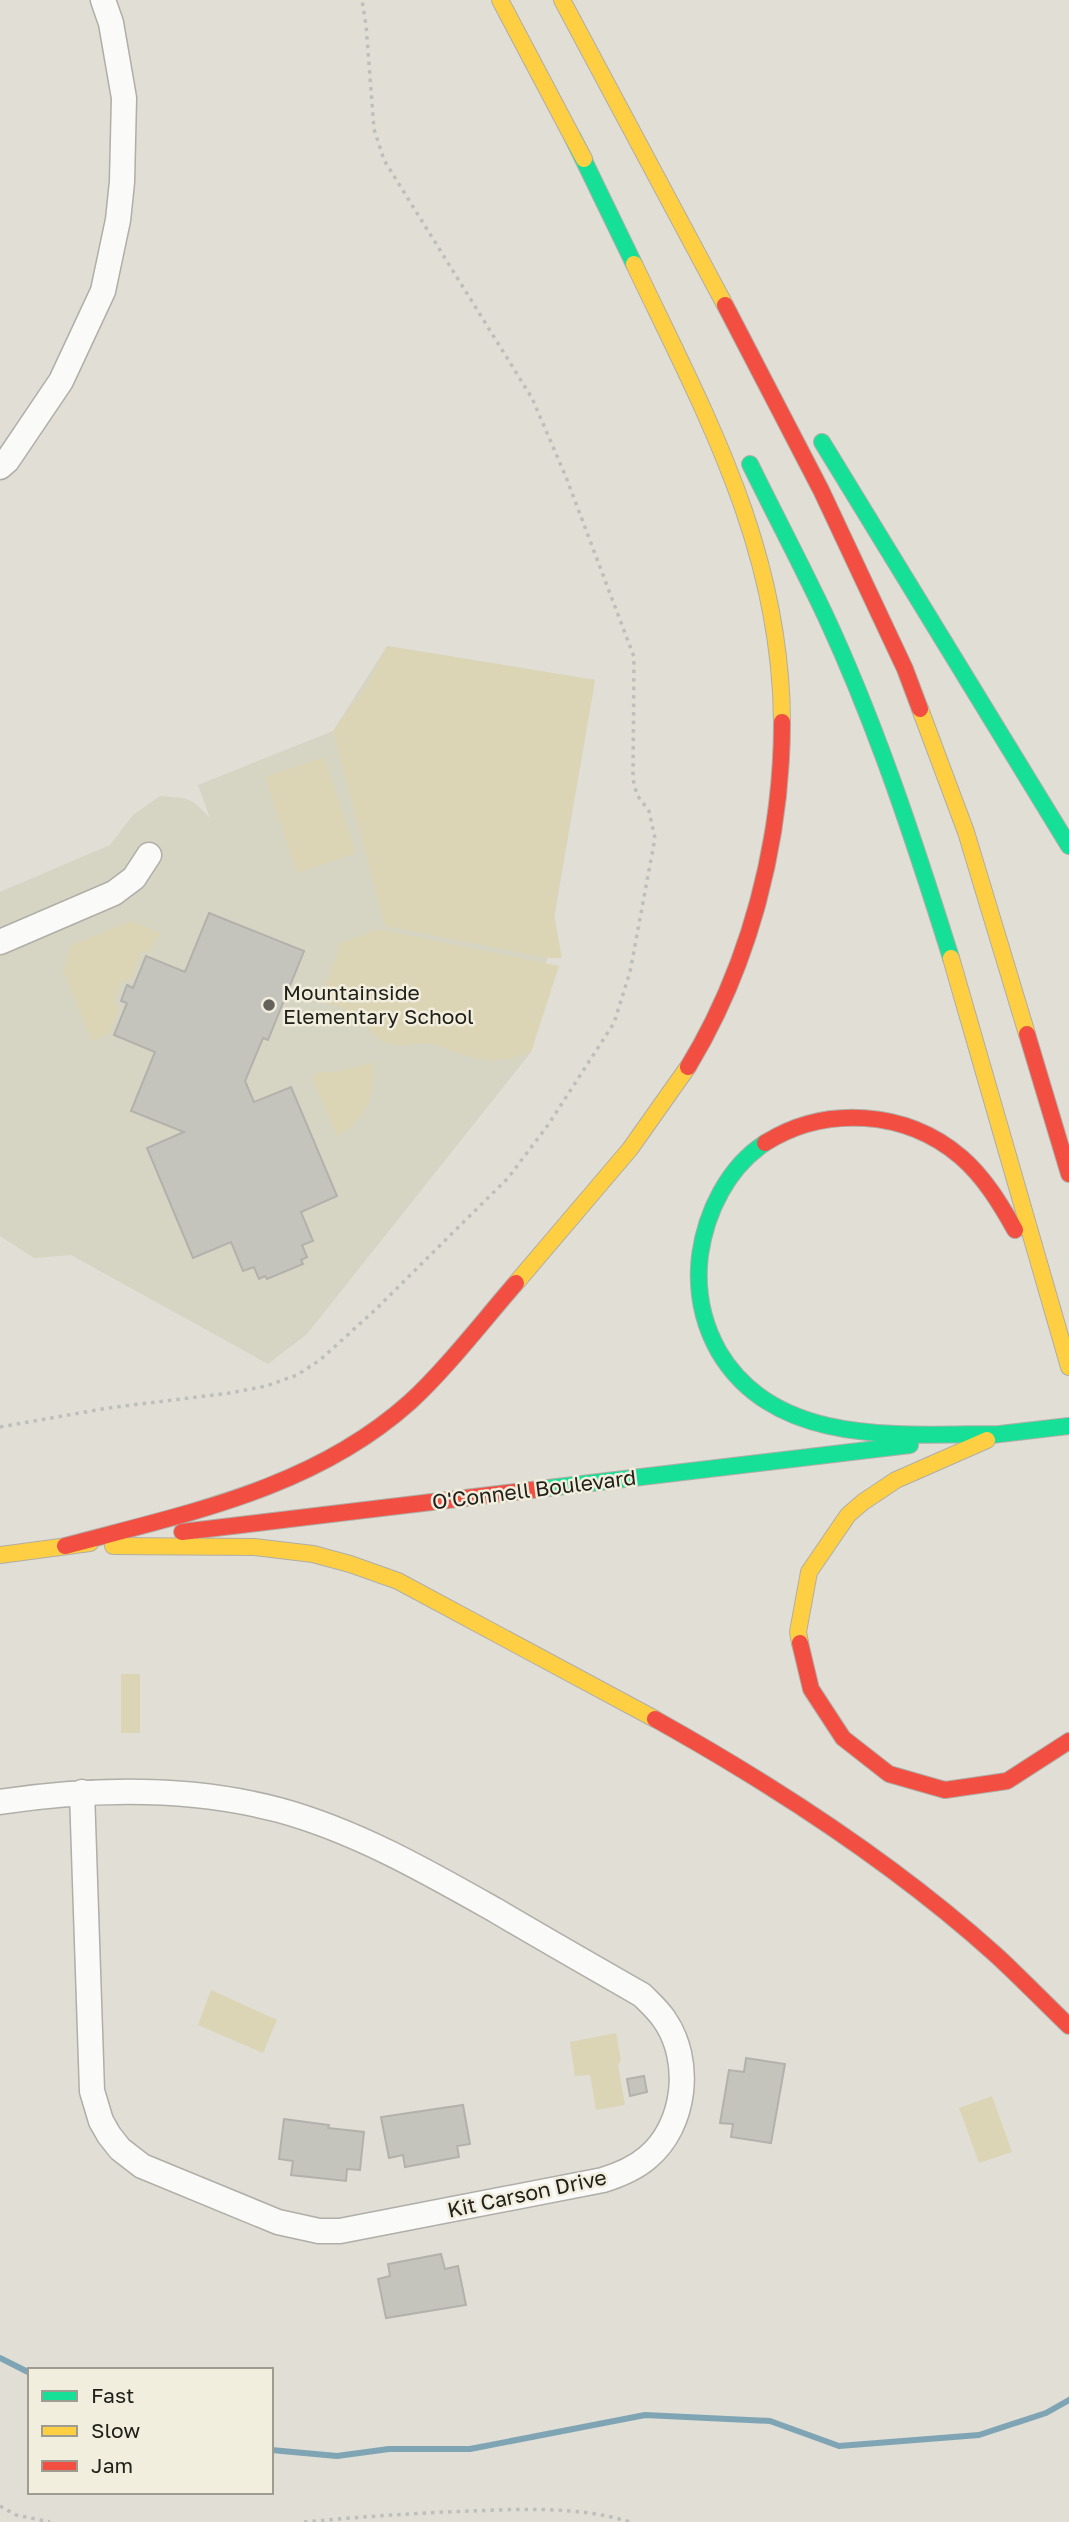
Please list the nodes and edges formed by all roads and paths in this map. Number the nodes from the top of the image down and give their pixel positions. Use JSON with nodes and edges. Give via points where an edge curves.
{"nodes":[{"id":1,"x":103,"y":0,"type":"edge"},
{"id":2,"x":362,"y":0,"type":"edge"},
{"id":3,"x":500,"y":0,"type":"edge"},
{"id":4,"x":562,"y":0,"type":"edge"},
{"id":5,"x":617,"y":102,"type":"junction"},
{"id":6,"x":573,"y":138,"type":"junction"},
{"id":7,"x":771,"y":359,"type":"dead end"},
{"id":8,"x":716,"y":399,"type":"dead end"},
{"id":9,"x":812,"y":426,"type":"dead end"},
{"id":10,"x":742,"y":447,"type":"dead end"},
{"id":11,"x":0,"y":467,"type":"edge"},
{"id":12,"x":1069,"y":846,"type":"edge"},
{"id":13,"x":149,"y":855,"type":"dead end"},
{"id":14,"x":0,"y":942,"type":"edge"},
{"id":15,"x":1069,"y":1174,"type":"edge"},
{"id":16,"x":1069,"y":1367,"type":"edge"},
{"id":17,"x":1069,"y":1373,"type":"edge"},
{"id":18,"x":1069,"y":1426,"type":"edge"},
{"id":19,"x":0,"y":1427,"type":"edge"},
{"id":20,"x":999,"y":1434,"type":"junction"},
{"id":21,"x":65,"y":1546,"type":"junction"},
{"id":22,"x":0,"y":1555,"type":"edge"},
{"id":23,"x":1069,"y":1741,"type":"edge"},
{"id":24,"x":82,"y":1792,"type":"junction"},
{"id":25,"x":0,"y":1802,"type":"edge"},
{"id":26,"x":1069,"y":2026,"type":"edge"},
{"id":27,"x":0,"y":2506,"type":"edge"},
{"id":28,"x":50,"y":2522,"type":"edge"},
{"id":29,"x":304,"y":2522,"type":"edge"},
{"id":30,"x":630,"y":2522,"type":"edge"}],
"edges":[{"from":1,"to":11,"type":"street","via":[[124,98],[118,219],[103,291],[61,381]]},
{"from":2,"to":19,"type":"path","via":[[374,129],[384,160],[532,398],[634,657],[633,779],[637,795],[649,811],[655,838],[630,972],[614,1023],[508,1178],[320,1360],[297,1375],[242,1391]]},
{"from":3,"to":6,"type":"main road"},
{"from":4,"to":5,"type":"main road"},
{"from":5,"to":7,"type":"main road"},
{"from":5,"to":15,"type":"main road","via":[[809,466],[905,669],[969,844]]},
{"from":6,"to":8,"type":"main road"},
{"from":6,"to":21,"type":"main road","via":[[711,425],[763,571],[780,662],[781,779],[775,832],[746,942],[698,1051],[665,1102],[615,1168],[412,1400],[349,1448],[286,1480]]},
{"from":9,"to":12,"type":"main road"},
{"from":10,"to":16,"type":"main road","via":[[826,618],[916,845]]},
{"from":13,"to":14,"type":"street","via":[[134,878],[114,893]]},
{"from":17,"to":20,"type":"main road","via":[[1017,1233],[997,1196],[949,1147],[916,1128],[885,1119],[839,1116],[781,1133],[755,1150],[716,1199],[698,1273],[708,1328],[735,1374],[781,1411],[813,1423],[856,1431]]},
{"from":18,"to":20,"type":"main road","name":"O'Connell Boulevard"},
{"from":20,"to":21,"type":"main road","name":"O'Connell Boulevard"},
{"from":20,"to":23,"type":"main road","via":[[900,1477],[846,1516],[808,1572],[798,1631],[802,1663],[824,1717],[847,1744],[875,1767],[910,1784],[947,1791],[982,1788],[1050,1759]]},
{"from":21,"to":22,"type":"main road","name":"O'Connell Boulevard"},
{"from":21,"to":26,"type":"main road","via":[[251,1546],[346,1562],[398,1581],[711,1750],[804,1808],[963,1927]]},
{"from":24,"to":24,"type":"street","name":"Kit Carson Drive","via":[[190,1794],[279,1810],[328,1826],[423,1869],[642,1995],[674,2036],[681,2066],[679,2101],[669,2131],[647,2158],[611,2177],[340,2231],[278,2222],[142,2166],[109,2135],[92,2091]]},
{"from":24,"to":25,"type":"street","name":"Kit Carson Drive"},
{"from":27,"to":28,"type":"path","via":[[16,2515]]},
{"from":29,"to":30,"type":"path","via":[[517,2509],[588,2512]]}]}
